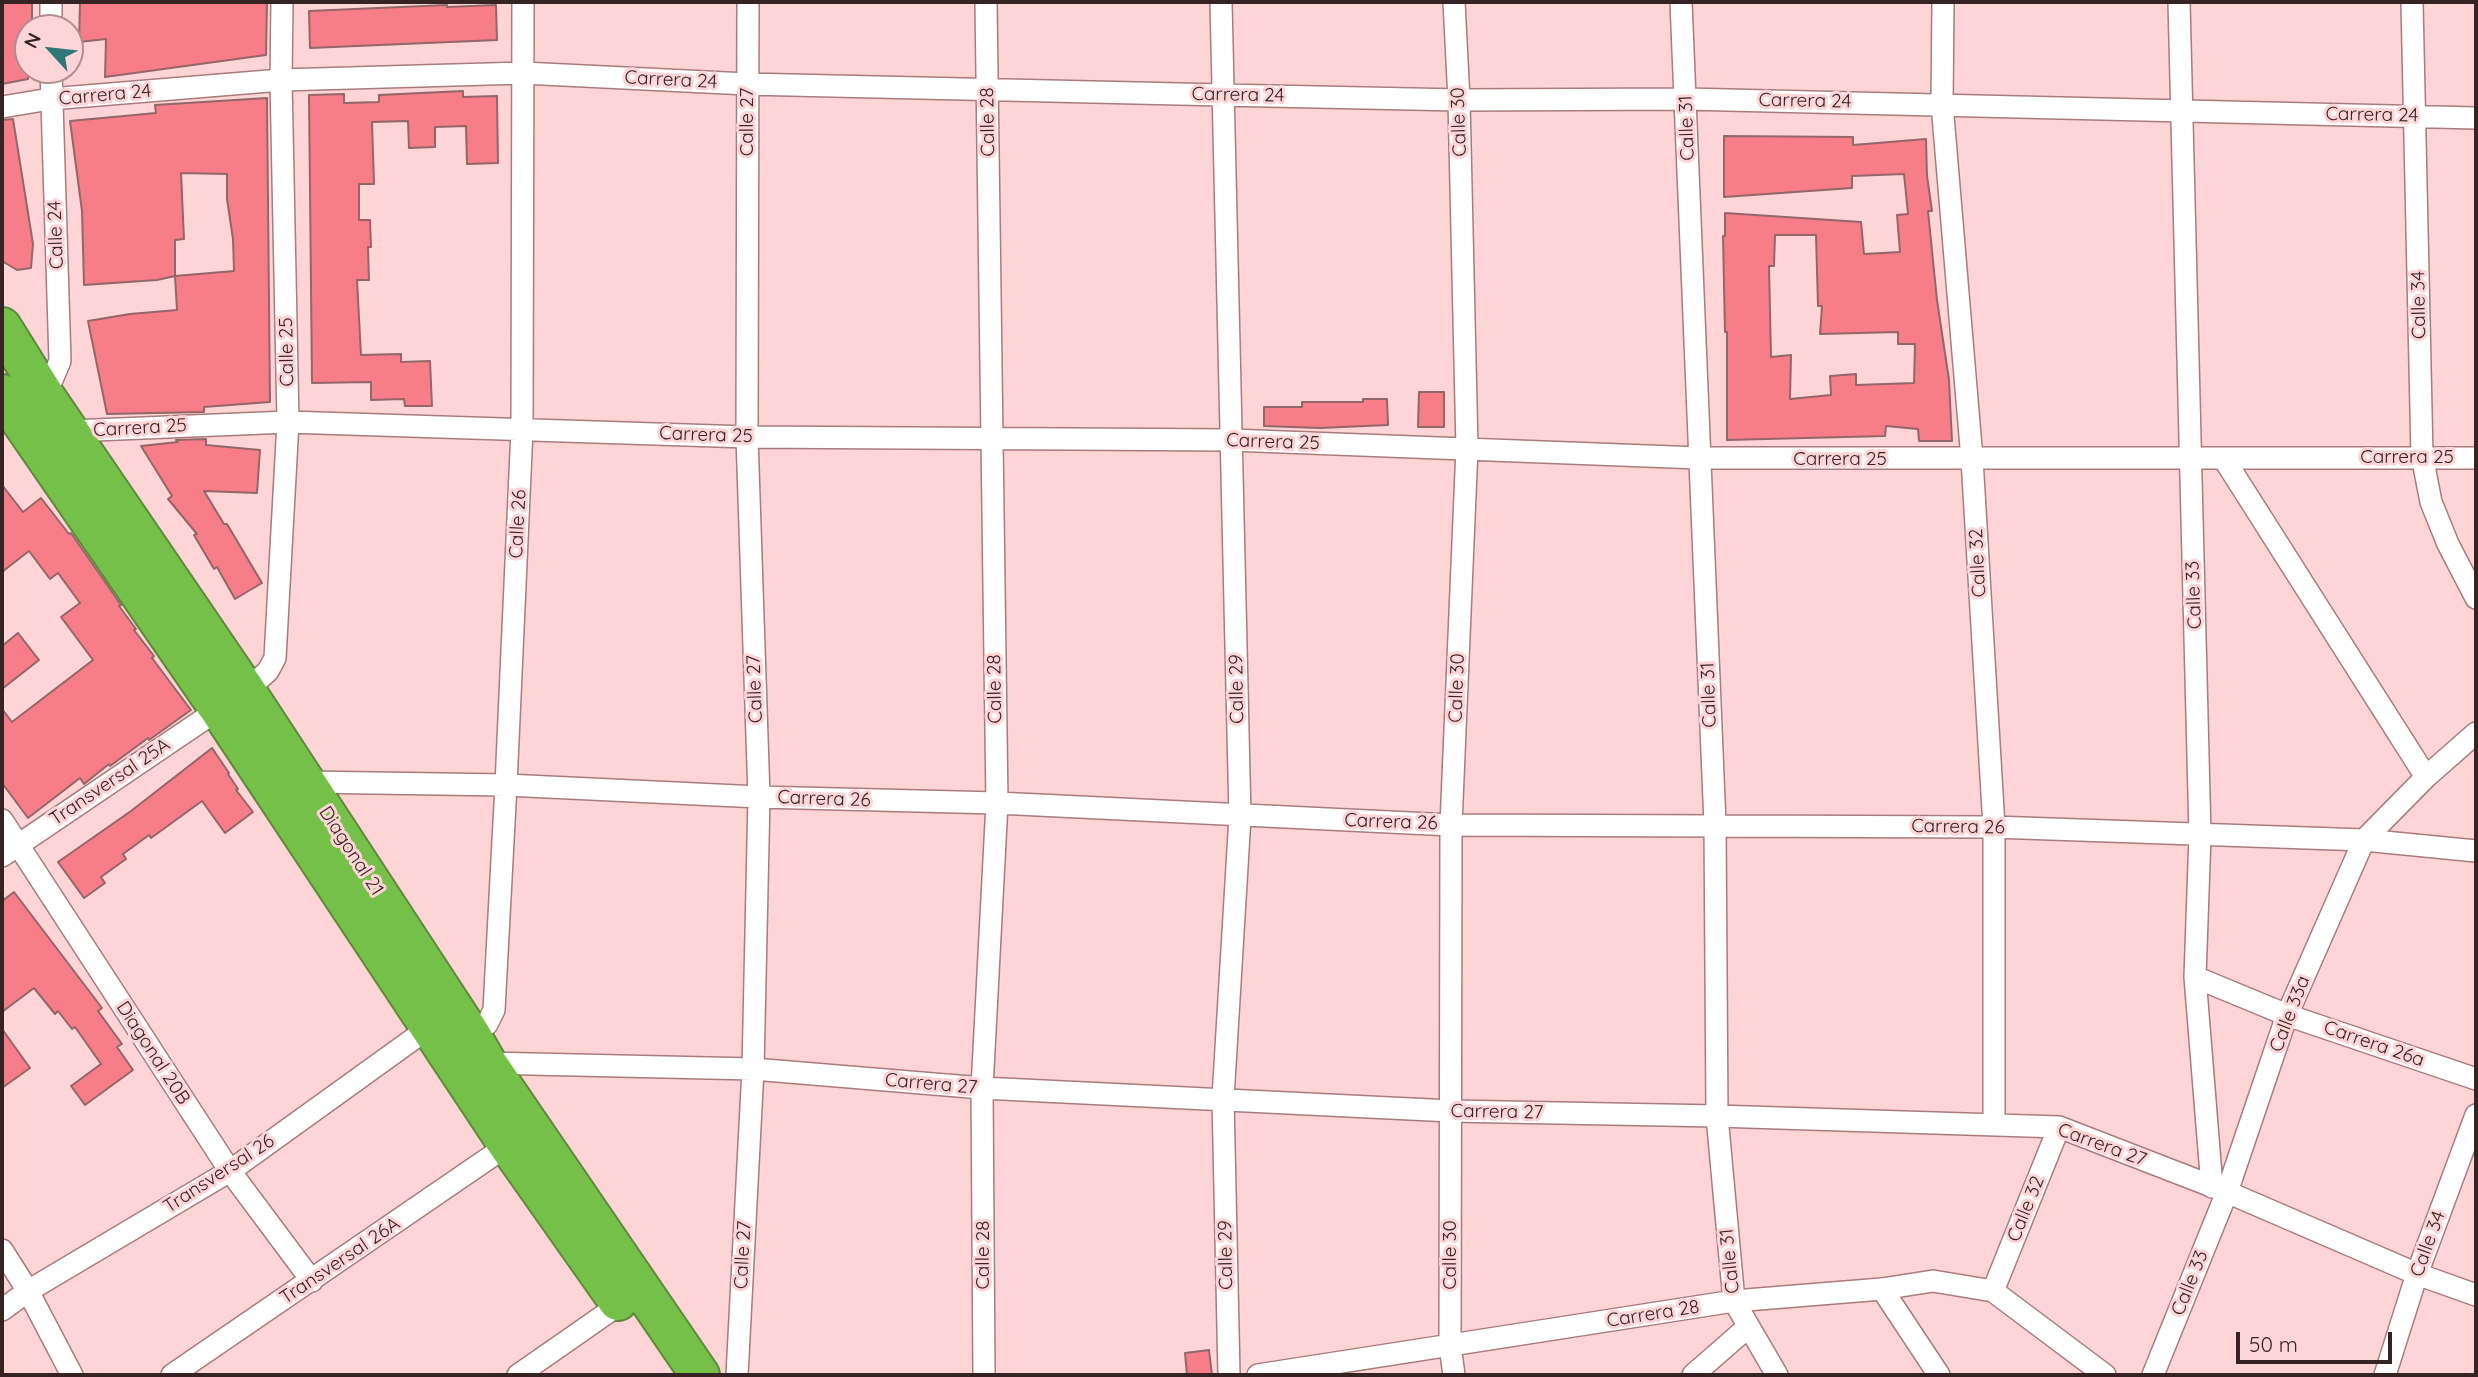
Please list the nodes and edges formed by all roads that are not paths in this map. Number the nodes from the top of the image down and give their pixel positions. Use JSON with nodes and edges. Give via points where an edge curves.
{"nodes":[{"id":1,"x":282,"y":2,"type":"edge"},
{"id":2,"x":523,"y":2,"type":"edge"},
{"id":3,"x":748,"y":2,"type":"edge"},
{"id":4,"x":986,"y":2,"type":"edge"},
{"id":5,"x":1221,"y":2,"type":"edge"},
{"id":6,"x":1454,"y":2,"type":"edge"},
{"id":7,"x":1681,"y":2,"type":"edge"},
{"id":8,"x":1943,"y":2,"type":"edge"},
{"id":9,"x":2179,"y":2,"type":"edge"},
{"id":10,"x":2412,"y":2,"type":"edge"},
{"id":11,"x":523,"y":73,"type":"junction"},
{"id":12,"x":281,"y":80,"type":"junction"},
{"id":13,"x":51,"y":84,"type":"edge"},
{"id":14,"x":747,"y":84,"type":"junction"},
{"id":15,"x":988,"y":89,"type":"junction"},
{"id":16,"x":1222,"y":95,"type":"junction"},
{"id":17,"x":50,"y":99,"type":"junction"},
{"id":18,"x":1686,"y":99,"type":"junction"},
{"id":19,"x":1459,"y":100,"type":"junction"},
{"id":20,"x":1942,"y":104,"type":"junction"},
{"id":21,"x":2,"y":107,"type":"edge"},
{"id":22,"x":2183,"y":112,"type":"junction"},
{"id":23,"x":2415,"y":116,"type":"junction"},
{"id":24,"x":2476,"y":118,"type":"edge"},
{"id":25,"x":2,"y":327,"type":"edge"},
{"id":26,"x":16,"y":408,"type":"edge"},
{"id":27,"x":288,"y":422,"type":"junction"},
{"id":28,"x":523,"y":429,"type":"junction"},
{"id":29,"x":71,"y":431,"type":"junction"},
{"id":30,"x":747,"y":437,"type":"junction"},
{"id":31,"x":991,"y":440,"type":"junction"},
{"id":32,"x":1231,"y":440,"type":"junction"},
{"id":33,"x":1467,"y":448,"type":"junction"},
{"id":34,"x":2422,"y":456,"type":"junction"},
{"id":35,"x":1699,"y":458,"type":"junction"},
{"id":36,"x":2476,"y":458,"type":"edge"},
{"id":37,"x":1972,"y":459,"type":"junction"},
{"id":38,"x":2224,"y":459,"type":"junction"},
{"id":39,"x":2191,"y":460,"type":"junction"},
{"id":40,"x":2476,"y":598,"type":"edge"},
{"id":41,"x":233,"y":700,"type":"junction"},
{"id":42,"x":2476,"y":733,"type":"edge"},
{"id":43,"x":2426,"y":777,"type":"junction"},
{"id":44,"x":306,"y":782,"type":"junction"},
{"id":45,"x":506,"y":785,"type":"junction"},
{"id":46,"x":759,"y":797,"type":"junction"},
{"id":47,"x":997,"y":803,"type":"junction"},
{"id":48,"x":1240,"y":817,"type":"junction"},
{"id":49,"x":2,"y":820,"type":"edge"},
{"id":50,"x":1715,"y":824,"type":"junction"},
{"id":51,"x":1451,"y":825,"type":"junction"},
{"id":52,"x":1994,"y":827,"type":"junction"},
{"id":53,"x":2200,"y":835,"type":"junction"},
{"id":54,"x":2364,"y":840,"type":"junction"},
{"id":55,"x":10,"y":850,"type":"edge"},
{"id":56,"x":2476,"y":851,"type":"edge"},
{"id":57,"x":2195,"y":976,"type":"junction"},
{"id":58,"x":2287,"y":1015,"type":"junction"},
{"id":59,"x":430,"y":1027,"type":"junction"},
{"id":60,"x":479,"y":1049,"type":"junction"},
{"id":61,"x":752,"y":1069,"type":"junction"},
{"id":62,"x":2476,"y":1079,"type":"edge"},
{"id":63,"x":982,"y":1088,"type":"junction"},
{"id":64,"x":1223,"y":1098,"type":"junction"},
{"id":65,"x":1451,"y":1111,"type":"junction"},
{"id":66,"x":2476,"y":1115,"type":"edge"},
{"id":67,"x":1717,"y":1116,"type":"junction"},
{"id":68,"x":1994,"y":1124,"type":"junction"},
{"id":69,"x":2059,"y":1126,"type":"junction"},
{"id":70,"x":508,"y":1145,"type":"junction"},
{"id":71,"x":230,"y":1171,"type":"junction"},
{"id":72,"x":2220,"y":1189,"type":"junction"},
{"id":73,"x":2,"y":1250,"type":"edge"},
{"id":74,"x":2417,"y":1274,"type":"junction"},
{"id":75,"x":312,"y":1280,"type":"junction"},
{"id":76,"x":1882,"y":1289,"type":"junction"},
{"id":77,"x":28,"y":1291,"type":"junction"},
{"id":78,"x":1993,"y":1291,"type":"junction"},
{"id":79,"x":2476,"y":1295,"type":"edge"},
{"id":80,"x":1734,"y":1301,"type":"junction"},
{"id":81,"x":620,"y":1304,"type":"junction"},
{"id":82,"x":2,"y":1310,"type":"edge"},
{"id":83,"x":1748,"y":1327,"type":"junction"},
{"id":84,"x":1450,"y":1346,"type":"junction"},
{"id":85,"x":72,"y":1375,"type":"edge"},
{"id":86,"x":172,"y":1375,"type":"edge"},
{"id":87,"x":518,"y":1375,"type":"edge"},
{"id":88,"x":669,"y":1375,"type":"edge"},
{"id":89,"x":701,"y":1375,"type":"edge"},
{"id":90,"x":737,"y":1375,"type":"edge"},
{"id":91,"x":984,"y":1375,"type":"edge"},
{"id":92,"x":1229,"y":1375,"type":"edge"},
{"id":93,"x":1258,"y":1375,"type":"edge"},
{"id":94,"x":1454,"y":1375,"type":"edge"},
{"id":95,"x":1693,"y":1375,"type":"edge"},
{"id":96,"x":1777,"y":1375,"type":"edge"},
{"id":97,"x":1939,"y":1375,"type":"edge"},
{"id":98,"x":2105,"y":1375,"type":"edge"},
{"id":99,"x":2153,"y":1375,"type":"edge"},
{"id":100,"x":2385,"y":1375,"type":"edge"}],
"edges":[{"from":1,"to":12,"type":"street","name":"Calle 25"},
{"from":2,"to":11,"type":"street","name":"Calle 26"},
{"from":3,"to":14,"type":"street","name":"Calle 27"},
{"from":4,"to":15,"type":"street","name":"Calle 28"},
{"from":5,"to":16,"type":"street","name":"Calle 29"},
{"from":6,"to":19,"type":"street","name":"Calle 30"},
{"from":7,"to":18,"type":"street","name":"Calle 31"},
{"from":8,"to":20,"type":"street","name":"Calle 32"},
{"from":9,"to":22,"type":"street","name":"Calle 33"},
{"from":10,"to":23,"type":"street","name":"Calle 34"},
{"from":11,"to":12,"type":"street","name":"Carrera 24"},
{"from":11,"to":14,"type":"street","name":"Carrera 24"},
{"from":11,"to":28,"type":"street","name":"Calle 26"},
{"from":12,"to":17,"type":"street","name":"Carrera 24"},
{"from":12,"to":27,"type":"street","name":"Calle 25"},
{"from":13,"to":17,"type":"street","name":"Calle 24"},
{"from":14,"to":15,"type":"street","name":"Carrera 24"},
{"from":14,"to":30,"type":"street","name":"Calle 27"},
{"from":15,"to":16,"type":"street","name":"Carrera 24"},
{"from":15,"to":31,"type":"street","name":"Calle 28"},
{"from":16,"to":19,"type":"street","name":"Carrera 24"},
{"from":16,"to":32,"type":"street","name":"Calle 29"},
{"from":17,"to":21,"type":"street","name":"Carrera 24"},
{"from":17,"to":26,"type":"street","name":"Calle 24","via":[[60,361]]},
{"from":18,"to":19,"type":"street","name":"Carrera 24"},
{"from":18,"to":20,"type":"street","name":"Carrera 24"},
{"from":18,"to":35,"type":"street","name":"Calle 31"},
{"from":19,"to":33,"type":"street","name":"Calle 30"},
{"from":20,"to":22,"type":"street","name":"Carrera 24"},
{"from":20,"to":37,"type":"street","name":"Calle 32"},
{"from":22,"to":23,"type":"street","name":"Carrera 24"},
{"from":22,"to":39,"type":"street","name":"Calle 33"},
{"from":23,"to":24,"type":"street","name":"Carrera 24"},
{"from":23,"to":34,"type":"street","name":"Calle 34"},
{"from":25,"to":26,"type":"highway","name":"Diagonal 21"},
{"from":26,"to":29,"type":"highway","name":"Diagonal 21"},
{"from":26,"to":41,"type":"highway","name":"Diagonal 21"},
{"from":27,"to":28,"type":"street","name":"Carrera 25"},
{"from":27,"to":29,"type":"street","name":"Carrera 25"},
{"from":27,"to":41,"type":"street","name":"Calle 25","via":[[275,658],[268,671]]},
{"from":28,"to":30,"type":"street","name":"Carrera 25"},
{"from":28,"to":45,"type":"street","name":"Calle 26"},
{"from":29,"to":41,"type":"highway","name":"Diagonal 21"},
{"from":30,"to":31,"type":"street","name":"Carrera 25"},
{"from":30,"to":46,"type":"street","name":"Calle 27"},
{"from":31,"to":32,"type":"street","name":"Carrera 25"},
{"from":31,"to":47,"type":"street","name":"Calle 28"},
{"from":32,"to":33,"type":"street","name":"Carrera 25"},
{"from":32,"to":48,"type":"street","name":"Calle 29"},
{"from":33,"to":35,"type":"street","name":"Carrera 25"},
{"from":33,"to":51,"type":"street","name":"Calle 30"},
{"from":34,"to":36,"type":"street","name":"Carrera 25"},
{"from":34,"to":38,"type":"street","name":"Carrera 25"},
{"from":34,"to":40,"type":"street","name":"Calle 34","via":[[2431,502]]},
{"from":35,"to":37,"type":"street","name":"Carrera 25"},
{"from":35,"to":50,"type":"street","name":"Calle 31"},
{"from":37,"to":39,"type":"street","name":"Carrera 25"},
{"from":37,"to":52,"type":"street","name":"Calle 32"},
{"from":38,"to":39,"type":"street","name":"Carrera 25"},
{"from":38,"to":43,"type":"street"},
{"from":39,"to":53,"type":"street","name":"Calle 33"},
{"from":41,"to":44,"type":"highway","name":"Diagonal 21"},
{"from":41,"to":55,"type":"street","name":"Transversal 25A"},
{"from":41,"to":59,"type":"highway","name":"Diagonal 21"},
{"from":42,"to":43,"type":"street"},
{"from":43,"to":54,"type":"street"},
{"from":44,"to":45,"type":"street","name":"Carrera 26"},
{"from":44,"to":60,"type":"highway","name":"Diagonal 21"},
{"from":45,"to":46,"type":"street","name":"Carrera 26"},
{"from":45,"to":60,"type":"street","name":"Calle 26","via":[[495,1001]]},
{"from":46,"to":47,"type":"street","name":"Carrera 26"},
{"from":46,"to":61,"type":"street","name":"Calle 27"},
{"from":47,"to":48,"type":"street","name":"Carrera 26"},
{"from":47,"to":63,"type":"street","name":"Calle 28"},
{"from":48,"to":51,"type":"street","name":"Carrera 26"},
{"from":48,"to":64,"type":"street","name":"Calle 29"},
{"from":49,"to":55,"type":"street","name":"Diagonal 20B"},
{"from":50,"to":51,"type":"street","name":"Carrera 26"},
{"from":50,"to":52,"type":"street","name":"Carrera 26"},
{"from":50,"to":67,"type":"street","name":"Calle 31"},
{"from":51,"to":65,"type":"street","name":"Calle 30"},
{"from":52,"to":53,"type":"street","name":"Carrera 26"},
{"from":52,"to":68,"type":"street","name":"Calle 32"},
{"from":53,"to":54,"type":"street","name":"Carrera 26"},
{"from":53,"to":57,"type":"street","name":"Calle 33"},
{"from":54,"to":56,"type":"street","name":"Carrera 26"},
{"from":54,"to":58,"type":"street","name":"Calle 33a"},
{"from":55,"to":71,"type":"street","name":"Diagonal 20B"},
{"from":57,"to":58,"type":"street","name":"Carrera 26a"},
{"from":57,"to":72,"type":"street","name":"Calle 33"},
{"from":58,"to":62,"type":"street","name":"Carrera 26a"},
{"from":58,"to":72,"type":"street","name":"Calle 33a"},
{"from":59,"to":70,"type":"highway","name":"Diagonal 21"},
{"from":59,"to":71,"type":"street","name":"Transversal 26"},
{"from":60,"to":61,"type":"street","name":"Carrera 27"},
{"from":60,"to":89,"type":"highway","name":"Diagonal 21"},
{"from":61,"to":63,"type":"street","name":"Carrera 27"},
{"from":61,"to":90,"type":"street","name":"Calle 27"},
{"from":63,"to":64,"type":"street","name":"Carrera 27"},
{"from":63,"to":91,"type":"street","name":"Calle 28"},
{"from":64,"to":65,"type":"street","name":"Carrera 27"},
{"from":64,"to":92,"type":"street","name":"Calle 29"},
{"from":65,"to":67,"type":"street","name":"Carrera 27"},
{"from":65,"to":84,"type":"street","name":"Calle 30"},
{"from":66,"to":74,"type":"street","name":"Calle 34"},
{"from":67,"to":68,"type":"street","name":"Carrera 27"},
{"from":67,"to":80,"type":"street","name":"Calle 31"},
{"from":68,"to":69,"type":"street","name":"Carrera 27"},
{"from":69,"to":72,"type":"street","name":"Carrera 27"},
{"from":69,"to":78,"type":"street","name":"Calle 32"},
{"from":70,"to":75,"type":"street","name":"Transversal 26A"},
{"from":70,"to":81,"type":"highway","name":"Diagonal 21"},
{"from":71,"to":75,"type":"street","name":"Diagonal 20B"},
{"from":71,"to":77,"type":"street","name":"Transversal 26"},
{"from":72,"to":74,"type":"street","name":"Carrera 27"},
{"from":72,"to":99,"type":"street","name":"Calle 33"},
{"from":73,"to":77,"type":"street"},
{"from":74,"to":79,"type":"street","name":"Carrera 27"},
{"from":74,"to":100,"type":"street","name":"Calle 34"},
{"from":75,"to":86,"type":"street","name":"Transversal 26A"},
{"from":76,"to":78,"type":"street","name":"Carrera 28","via":[[1933,1280]]},
{"from":76,"to":80,"type":"street","name":"Carrera 28"},
{"from":76,"to":97,"type":"street"},
{"from":77,"to":82,"type":"street","name":"Transversal 26"},
{"from":77,"to":85,"type":"street"},
{"from":78,"to":98,"type":"street","name":"Carrera 28"},
{"from":80,"to":83,"type":"street","name":"Calle 31"},
{"from":80,"to":84,"type":"street","name":"Carrera 28"},
{"from":81,"to":87,"type":"street"},
{"from":81,"to":88,"type":"highway","name":"Diagonal 21"},
{"from":83,"to":95,"type":"street"},
{"from":83,"to":96,"type":"street","name":"Calle 31"},
{"from":84,"to":93,"type":"street","name":"Carrera 28"},
{"from":84,"to":94,"type":"street","name":"Calle 30"}]}
